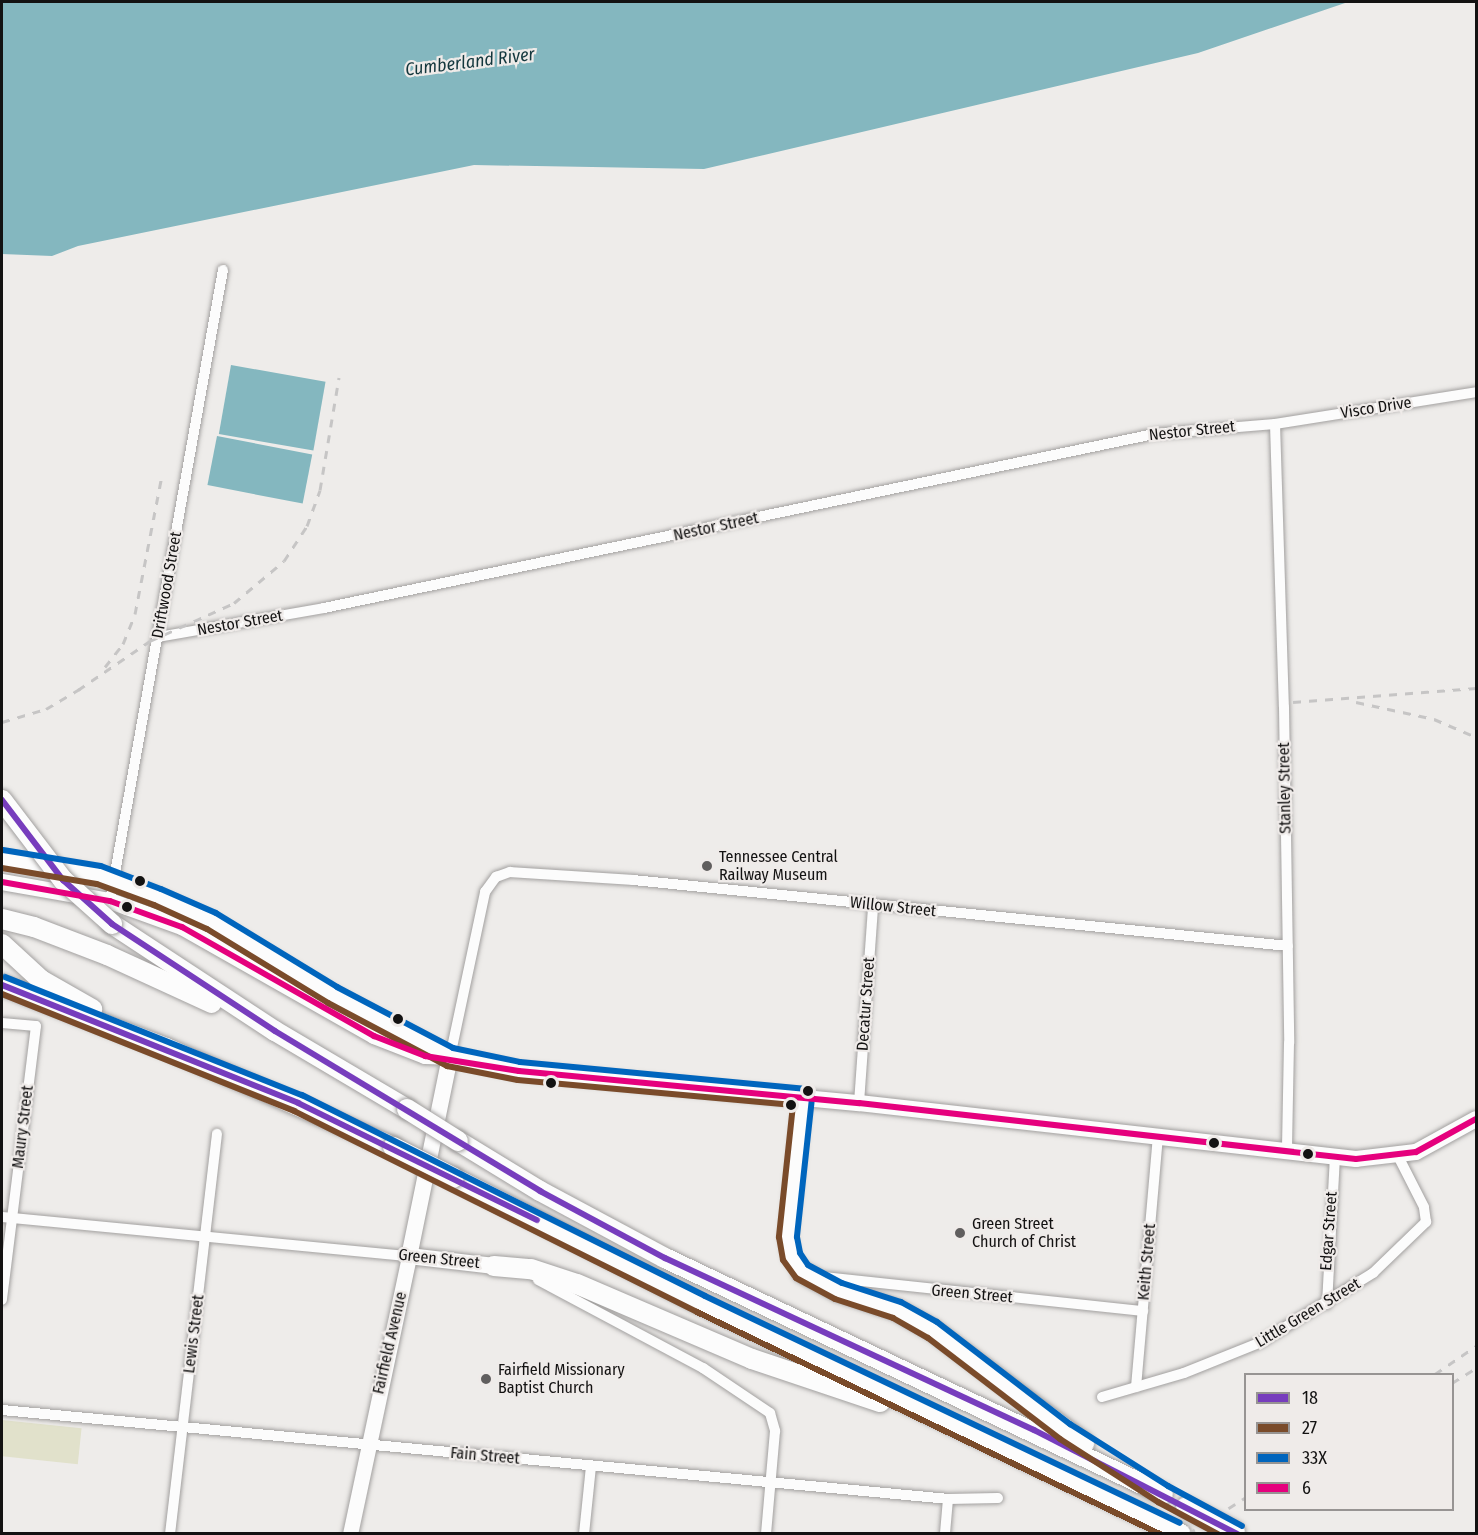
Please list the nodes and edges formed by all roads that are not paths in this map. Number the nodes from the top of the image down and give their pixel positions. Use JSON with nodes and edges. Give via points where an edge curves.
{"nodes":[{"id":1,"x":223,"y":270,"type":"dead end"},
{"id":2,"x":1476,"y":392,"type":"edge"},
{"id":3,"x":1275,"y":424,"type":"junction"},
{"id":4,"x":158,"y":637,"type":"junction"},
{"id":5,"x":2,"y":800,"type":"edge"},
{"id":6,"x":2,"y":859,"type":"edge"},
{"id":7,"x":499,"y":875,"type":"joint"},
{"id":8,"x":112,"y":880,"type":"junction"},
{"id":9,"x":2,"y":882,"type":"edge"},
{"id":10,"x":110,"y":901,"type":"junction"},
{"id":11,"x":873,"y":906,"type":"junction"},
{"id":12,"x":2,"y":920,"type":"edge"},
{"id":13,"x":2,"y":944,"type":"edge"},
{"id":14,"x":1288,"y":946,"type":"junction"},
{"id":15,"x":2,"y":986,"type":"edge"},
{"id":16,"x":2,"y":1023,"type":"edge"},
{"id":17,"x":275,"y":1031,"type":"junction"},
{"id":18,"x":166,"y":1048,"type":"junction"},
{"id":19,"x":450,"y":1057,"type":"junction"},
{"id":20,"x":803,"y":1097,"type":"junction"},
{"id":21,"x":860,"y":1103,"type":"junction"},
{"id":22,"x":1476,"y":1119,"type":"edge"},
{"id":23,"x":217,"y":1134,"type":"dead end"},
{"id":24,"x":1158,"y":1137,"type":"junction"},
{"id":25,"x":1287,"y":1152,"type":"junction"},
{"id":26,"x":1398,"y":1156,"type":"junction"},
{"id":27,"x":1335,"y":1157,"type":"junction"},
{"id":28,"x":6,"y":1217,"type":"edge"},
{"id":29,"x":207,"y":1235,"type":"junction"},
{"id":30,"x":409,"y":1256,"type":"junction"},
{"id":31,"x":494,"y":1266,"type":"junction"},
{"id":32,"x":801,"y":1272,"type":"junction"},
{"id":33,"x":2,"y":1300,"type":"edge"},
{"id":34,"x":1327,"y":1304,"type":"junction"},
{"id":35,"x":1143,"y":1311,"type":"junction"},
{"id":36,"x":1136,"y":1387,"type":"junction"},
{"id":37,"x":1102,"y":1397,"type":"dead end"},
{"id":38,"x":2,"y":1410,"type":"edge"},
{"id":39,"x":182,"y":1427,"type":"junction"},
{"id":40,"x":970,"y":1432,"type":"junction"},
{"id":41,"x":367,"y":1445,"type":"junction"},
{"id":42,"x":591,"y":1466,"type":"junction"},
{"id":43,"x":771,"y":1483,"type":"junction"},
{"id":44,"x":1163,"y":1494,"type":"junction"},
{"id":45,"x":998,"y":1498,"type":"dead end"},
{"id":46,"x":948,"y":1499,"type":"junction"},
{"id":47,"x":1173,"y":1529,"type":"edge"},
{"id":48,"x":170,"y":1533,"type":"edge"},
{"id":49,"x":350,"y":1533,"type":"edge"},
{"id":50,"x":584,"y":1533,"type":"edge"},
{"id":51,"x":766,"y":1533,"type":"edge"},
{"id":52,"x":945,"y":1533,"type":"edge"},
{"id":53,"x":1236,"y":1533,"type":"edge"}],
"edges":[{"from":1,"to":4,"type":"street","name":"Driftwood Street"},
{"from":2,"to":3,"type":"street","name":"Visco Drive"},
{"from":3,"to":4,"type":"street","name":"Nestor Street","via":[[1154,434],[324,608]]},
{"from":3,"to":14,"type":"street","name":"Stanley Street"},
{"from":4,"to":8,"type":"street","name":"Driftwood Street"},
{"from":5,"to":17,"type":"highway","bridge":true,"via":[[63,880],[112,924]]},
{"from":6,"to":8,"type":"main road"},
{"from":7,"to":11,"type":"street","name":"Willow Street","via":[[517,871],[633,880]]},
{"from":7,"to":19,"type":"street","name":"Fairfield Avenue","via":[[484,892]]},
{"from":8,"to":10,"type":"street","name":"Driftwood Street"},
{"from":8,"to":19,"type":"main road","via":[[211,921],[333,995]]},
{"from":9,"to":10,"type":"main road"},
{"from":10,"to":19,"type":"main road","via":[[182,927],[374,1036],[425,1056]]},
{"from":11,"to":14,"type":"street","name":"Willow Street"},
{"from":11,"to":21,"type":"street","name":"Decatur Street"},
{"from":12,"to":17,"type":"highway","via":[[34,927],[107,955]]},
{"from":13,"to":18,"type":"highway","via":[[41,981]]},
{"from":14,"to":25,"type":"street","name":"Stanley Street"},
{"from":15,"to":18,"type":"highway"},
{"from":16,"to":28,"type":"street","name":"Maury Street","via":[[36,1026]]},
{"from":17,"to":44,"type":"highway","bridge":true,"via":[[540,1191],[665,1258]]},
{"from":18,"to":40,"type":"highway","bridge":true,"via":[[393,1147],[701,1304]]},
{"from":19,"to":20,"type":"main road","via":[[519,1071]]},
{"from":19,"to":30,"type":"main road","name":"Fairfield Avenue"},
{"from":20,"to":21,"type":"main road"},
{"from":20,"to":32,"type":"main road","via":[[788,1237],[791,1256]]},
{"from":21,"to":24,"type":"main road"},
{"from":22,"to":26,"type":"main road","via":[[1416,1152]]},
{"from":23,"to":29,"type":"street","name":"Lewis Street"},
{"from":24,"to":25,"type":"main road"},
{"from":24,"to":35,"type":"street","name":"Keith Street"},
{"from":25,"to":27,"type":"main road"},
{"from":26,"to":27,"type":"main road"},
{"from":26,"to":34,"type":"street","name":"Little Green Street","via":[[1424,1207],[1426,1222],[1373,1273]]},
{"from":27,"to":34,"type":"street","name":"Edgar Street","via":[[1327,1248]]},
{"from":28,"to":29,"type":"street","name":"Green Street"},
{"from":28,"to":33,"type":"street","name":"Maury Street"},
{"from":29,"to":30,"type":"street","name":"Green Street"},
{"from":29,"to":39,"type":"street","name":"Lewis Street"},
{"from":30,"to":31,"type":"main road","name":"Green Street"},
{"from":30,"to":41,"type":"street","name":"Fairfield Avenue"},
{"from":31,"to":40,"type":"highway","via":[[531,1269],[577,1284],[752,1359]]},
{"from":31,"to":43,"type":"street","name":"Green Street","via":[[546,1283],[703,1368],[771,1413],[775,1431]]},
{"from":32,"to":35,"type":"street","name":"Green Street","via":[[906,1288]]},
{"from":32,"to":44,"type":"highway","via":[[837,1291],[897,1310],[933,1330],[1065,1431]]},
{"from":34,"to":36,"type":"street","name":"Little Green Street","via":[[1228,1357]]},
{"from":35,"to":36,"type":"street","name":"Keith Street"},
{"from":36,"to":37,"type":"street","name":"Little Green Street"},
{"from":38,"to":39,"type":"street","name":"Fain Street"},
{"from":39,"to":41,"type":"street","name":"Fain Street"},
{"from":39,"to":48,"type":"street","name":"Lewis Street"},
{"from":40,"to":47,"type":"highway"},
{"from":41,"to":42,"type":"street","name":"Fain Street"},
{"from":41,"to":49,"type":"street","name":"Fairfield Avenue"},
{"from":42,"to":43,"type":"street","name":"Fain Street"},
{"from":42,"to":50,"type":"street"},
{"from":43,"to":46,"type":"street","name":"Fain Street"},
{"from":43,"to":51,"type":"street"},
{"from":44,"to":53,"type":"highway","bridge":true},
{"from":45,"to":46,"type":"street","name":"Fain Street"},
{"from":46,"to":52,"type":"street"}]}
